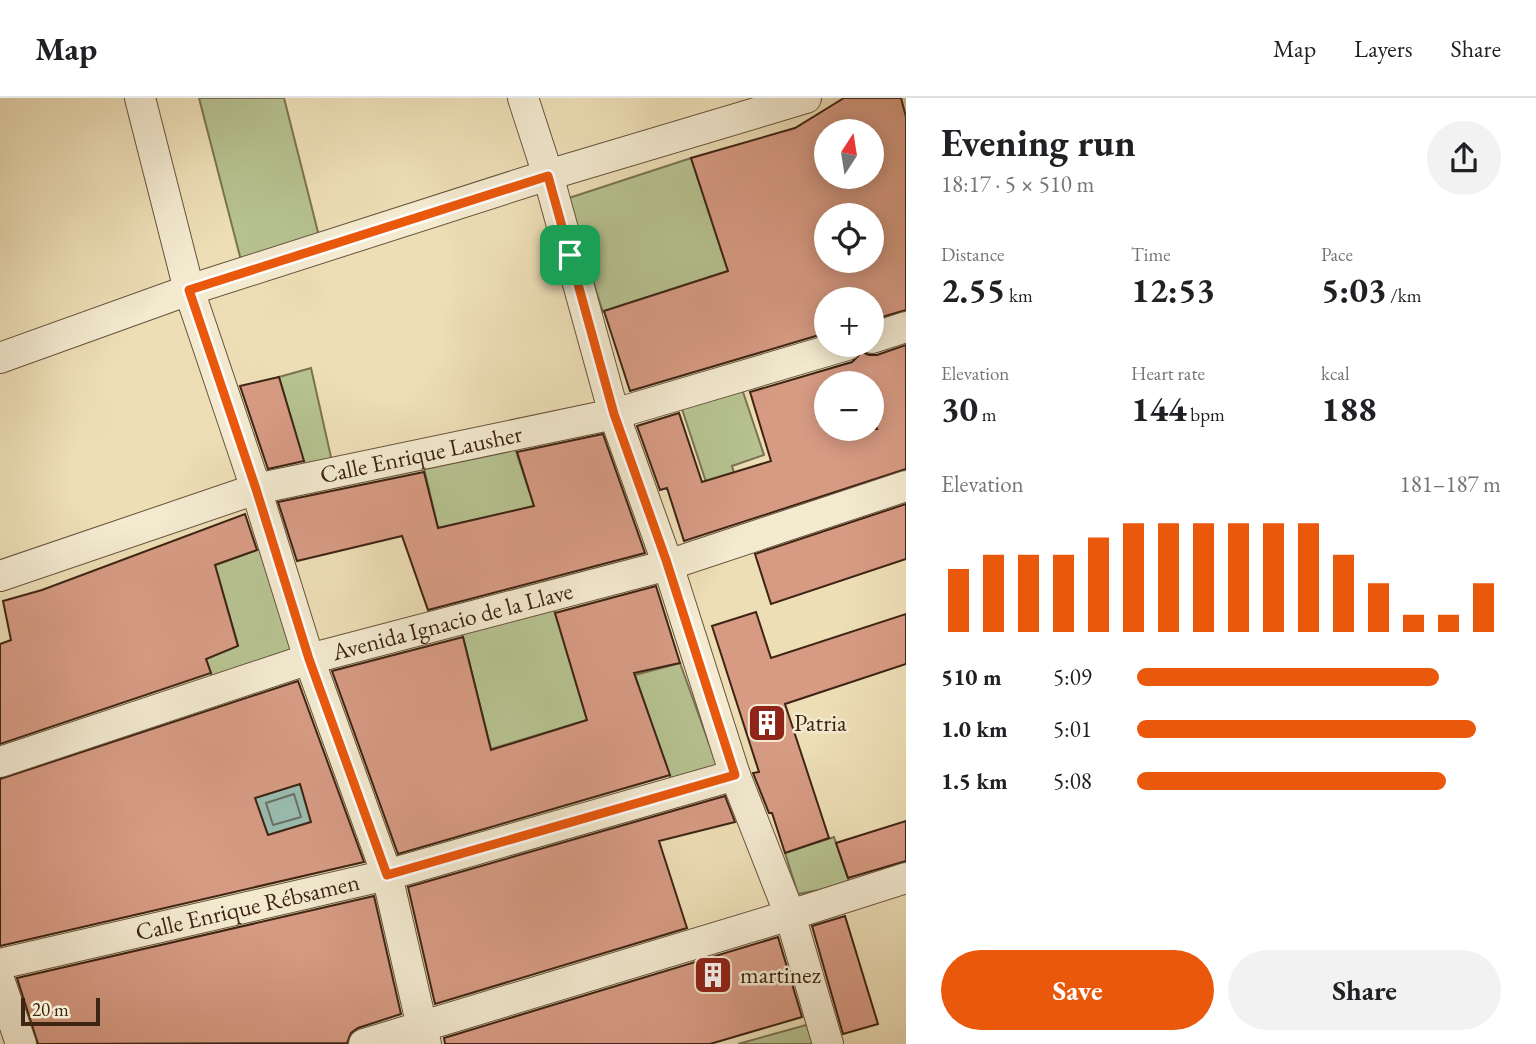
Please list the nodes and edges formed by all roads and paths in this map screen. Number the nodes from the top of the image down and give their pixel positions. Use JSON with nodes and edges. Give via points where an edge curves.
{"nodes":[{"id":1,"x":140,"y":98,"type":"edge"},
{"id":2,"x":523,"y":98,"type":"edge"},
{"id":3,"x":806,"y":98,"type":"edge"},
{"id":4,"x":548,"y":176,"type":"junction"},
{"id":5,"x":189,"y":290,"type":"junction"},
{"id":6,"x":906,"y":327,"type":"edge"},
{"id":7,"x":884,"y":334,"type":"edge"},
{"id":8,"x":814,"y":355,"type":"edge"},
{"id":9,"x":0,"y":358,"type":"edge"},
{"id":10,"x":614,"y":414,"type":"junction"},
{"id":11,"x":906,"y":486,"type":"edge"},
{"id":12,"x":256,"y":489,"type":"junction"},
{"id":13,"x":667,"y":565,"type":"junction"},
{"id":14,"x":0,"y":576,"type":"edge"},
{"id":15,"x":309,"y":659,"type":"junction"},
{"id":16,"x":0,"y":762,"type":"edge"},
{"id":17,"x":735,"y":775,"type":"junction"},
{"id":18,"x":387,"y":875,"type":"junction"},
{"id":19,"x":906,"y":878,"type":"edge"},
{"id":20,"x":790,"y":915,"type":"junction"},
{"id":21,"x":0,"y":964,"type":"edge"},
{"id":22,"x":0,"y":982,"type":"edge"},
{"id":23,"x":423,"y":1035,"type":"edge"},
{"id":24,"x":21,"y":1044,"type":"edge"},
{"id":25,"x":364,"y":1044,"type":"edge"},
{"id":26,"x":828,"y":1044,"type":"edge"}],
"edges":[{"from":1,"to":5,"type":"street"},
{"from":2,"to":4,"type":"street"},
{"from":3,"to":4,"type":"street"},
{"from":4,"to":5,"type":"street"},
{"from":4,"to":10,"type":"street"},
{"from":5,"to":9,"type":"street"},
{"from":5,"to":12,"type":"street"},
{"from":6,"to":7,"type":"street"},
{"from":8,"to":10,"type":"street","name":"Calle Enrique Lausher"},
{"from":10,"to":12,"type":"street","name":"Calle Enrique Lausher"},
{"from":10,"to":13,"type":"street"},
{"from":11,"to":13,"type":"street","name":"Avenida Ignacio de la Llave"},
{"from":12,"to":14,"type":"street","name":"Calle Enrique Lausher"},
{"from":12,"to":15,"type":"street"},
{"from":13,"to":15,"type":"street","name":"Avenida Ignacio de la Llave"},
{"from":13,"to":17,"type":"street"},
{"from":15,"to":16,"type":"street","name":"Avenida Ignacio de la Llave"},
{"from":15,"to":18,"type":"street"},
{"from":17,"to":18,"type":"street","name":"Calle Enrique Rébsamen"},
{"from":17,"to":20,"type":"street"},
{"from":18,"to":21,"type":"street","name":"Calle Enrique Rébsamen"},
{"from":18,"to":23,"type":"street"},
{"from":19,"to":20,"type":"street"},
{"from":20,"to":23,"type":"street"},
{"from":20,"to":26,"type":"street"},
{"from":22,"to":24,"type":"street"},
{"from":23,"to":25,"type":"street"}]}
